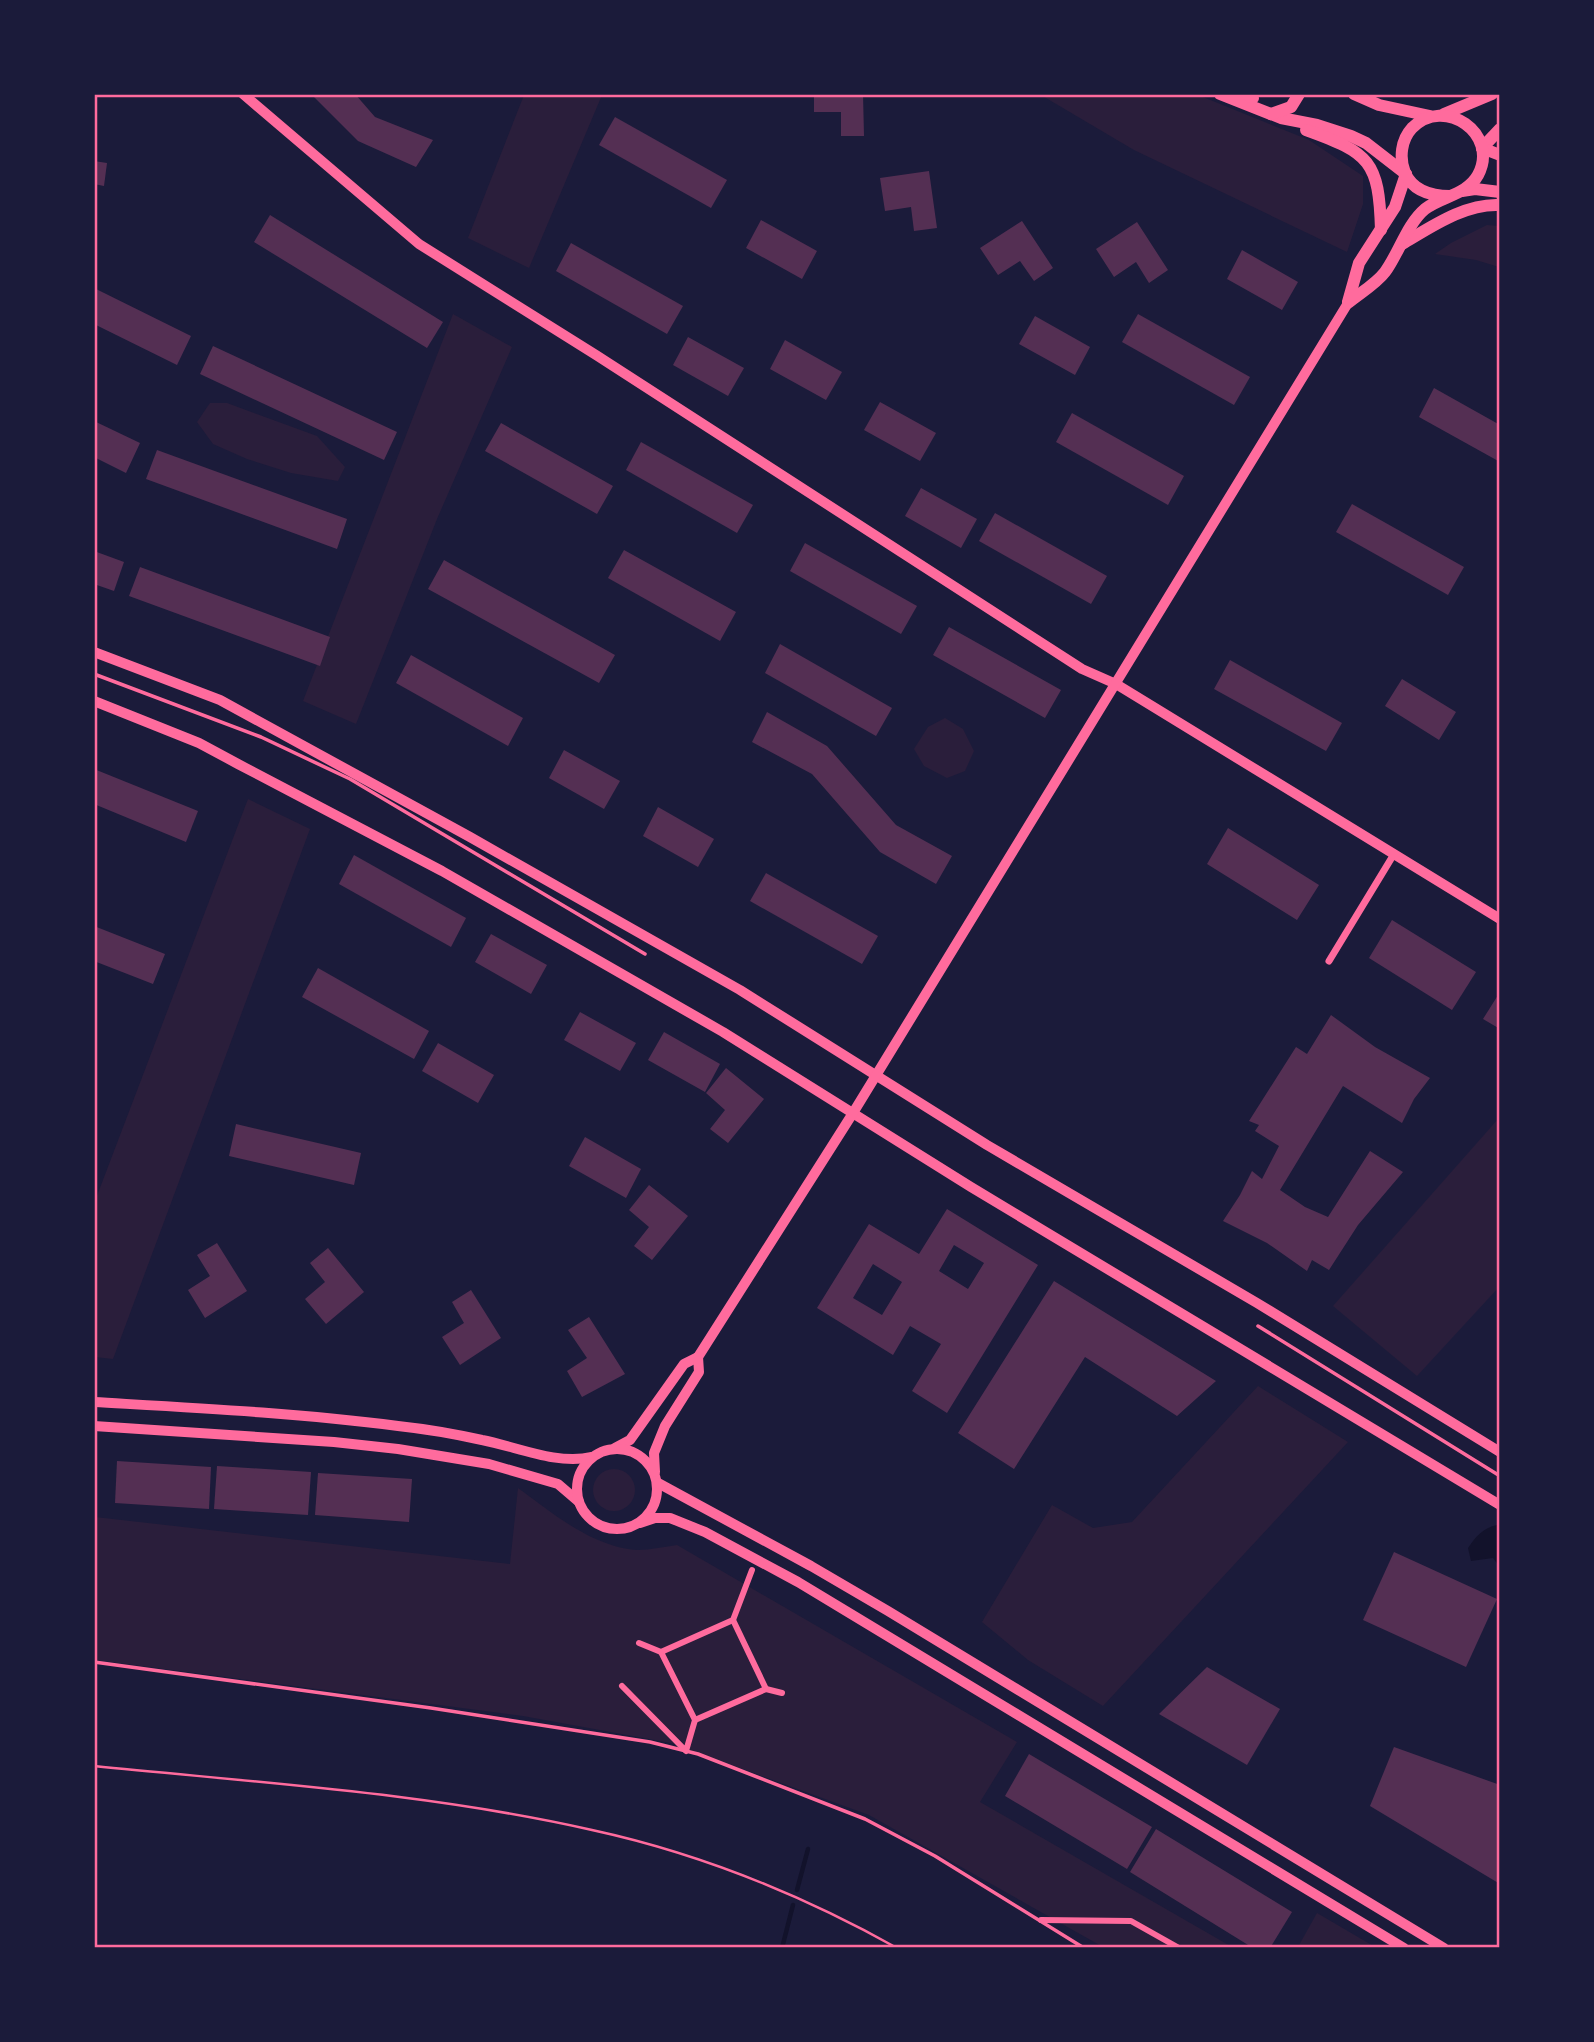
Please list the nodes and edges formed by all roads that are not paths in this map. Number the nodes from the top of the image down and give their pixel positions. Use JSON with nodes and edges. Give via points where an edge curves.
{"nodes":[{"id":1,"x":243,"y":94,"type":"edge"},
{"id":2,"x":1220,"y":94,"type":"edge"},
{"id":3,"x":1299,"y":94,"type":"edge"},
{"id":4,"x":1354,"y":94,"type":"edge"},
{"id":5,"x":1492,"y":94,"type":"edge"},
{"id":6,"x":1444,"y":114,"type":"junction"},
{"id":7,"x":1276,"y":116,"type":"junction"},
{"id":8,"x":1430,"y":116,"type":"junction"},
{"id":9,"x":1500,"y":129,"type":"edge"},
{"id":10,"x":1482,"y":148,"type":"junction"},
{"id":11,"x":1500,"y":155,"type":"edge"},
{"id":12,"x":1406,"y":174,"type":"junction"},
{"id":13,"x":1500,"y":192,"type":"edge"},
{"id":14,"x":1456,"y":194,"type":"junction"},
{"id":15,"x":1500,"y":205,"type":"edge"},
{"id":16,"x":1381,"y":230,"type":"junction"},
{"id":17,"x":1402,"y":244,"type":"junction"},
{"id":18,"x":1348,"y":303,"type":"junction"},
{"id":19,"x":94,"y":652,"type":"edge"},
{"id":20,"x":94,"y":674,"type":"edge"},
{"id":21,"x":1116,"y":684,"type":"junction"},
{"id":22,"x":94,"y":701,"type":"edge"},
{"id":23,"x":1394,"y":854,"type":"junction"},
{"id":24,"x":1500,"y":919,"type":"edge"},
{"id":25,"x":645,"y":954,"type":"dead end"},
{"id":26,"x":1329,"y":961,"type":"dead end"},
{"id":27,"x":875,"y":1076,"type":"junction"},
{"id":28,"x":853,"y":1114,"type":"junction"},
{"id":29,"x":1258,"y":1326,"type":"dead end"},
{"id":30,"x":698,"y":1357,"type":"junction"},
{"id":31,"x":94,"y":1402,"type":"edge"},
{"id":32,"x":94,"y":1426,"type":"edge"},
{"id":33,"x":614,"y":1448,"type":"junction"},
{"id":34,"x":1500,"y":1452,"type":"edge"},
{"id":35,"x":592,"y":1457,"type":"junction"},
{"id":36,"x":654,"y":1472,"type":"junction"},
{"id":37,"x":1500,"y":1476,"type":"edge"},
{"id":38,"x":658,"y":1483,"type":"junction"},
{"id":39,"x":579,"y":1502,"type":"junction"},
{"id":40,"x":1500,"y":1505,"type":"edge"},
{"id":41,"x":640,"y":1523,"type":"junction"},
{"id":42,"x":752,"y":1570,"type":"dead end"},
{"id":43,"x":733,"y":1620,"type":"junction"},
{"id":44,"x":639,"y":1643,"type":"dead end"},
{"id":45,"x":661,"y":1652,"type":"junction"},
{"id":46,"x":94,"y":1662,"type":"edge"},
{"id":47,"x":622,"y":1686,"type":"dead end"},
{"id":48,"x":766,"y":1689,"type":"junction"},
{"id":49,"x":782,"y":1693,"type":"dead end"},
{"id":50,"x":695,"y":1720,"type":"junction"},
{"id":51,"x":685,"y":1751,"type":"junction"},
{"id":52,"x":1041,"y":1920,"type":"junction"},
{"id":53,"x":1084,"y":1948,"type":"edge"},
{"id":54,"x":1179,"y":1948,"type":"edge"},
{"id":55,"x":1404,"y":1948,"type":"edge"},
{"id":56,"x":1444,"y":1948,"type":"edge"}],
"edges":[{"from":1,"to":21,"type":"street","via":[[419,244],[1082,669]]},
{"from":2,"to":7,"type":"highway"},
{"from":3,"to":7,"type":"highway","via":[[1291,107]]},
{"from":4,"to":8,"type":"highway","via":[[1378,105]]},
{"from":5,"to":6,"type":"highway"},
{"from":6,"to":8,"type":"highway"},
{"from":6,"to":10,"type":"highway","via":[[1469,125]]},
{"from":7,"to":12,"type":"highway","via":[[1351,136]]},
{"from":7,"to":16,"type":"highway","via":[[1363,156],[1374,172]]},
{"from":8,"to":12,"type":"highway","via":[[1417,123],[1402,146]]},
{"from":9,"to":10,"type":"highway"},
{"from":10,"to":11,"type":"highway"},
{"from":10,"to":14,"type":"highway","via":[[1479,173]]},
{"from":12,"to":14,"type":"highway","via":[[1424,192]]},
{"from":12,"to":16,"type":"highway"},
{"from":13,"to":14,"type":"highway","via":[[1475,189]]},
{"from":14,"to":17,"type":"highway","via":[[1425,209]]},
{"from":15,"to":17,"type":"highway","via":[[1446,218]]},
{"from":16,"to":18,"type":"highway","via":[[1359,263]]},
{"from":17,"to":18,"type":"highway","via":[[1383,274]]},
{"from":18,"to":21,"type":"street"},
{"from":19,"to":27,"type":"street","via":[[220,700],[740,990]]},
{"from":20,"to":25,"type":"lane","via":[[261,737],[350,779]]},
{"from":21,"to":23,"type":"street"},
{"from":21,"to":27,"type":"street"},
{"from":22,"to":28,"type":"street","via":[[199,743],[442,871],[723,1031]]},
{"from":23,"to":24,"type":"street"},
{"from":23,"to":26,"type":"street"},
{"from":27,"to":28,"type":"street"},
{"from":27,"to":34,"type":"street"},
{"from":28,"to":30,"type":"street"},
{"from":28,"to":40,"type":"street"},
{"from":29,"to":37,"type":"lane"},
{"from":30,"to":33,"type":"street","via":[[684,1364],[630,1440]]},
{"from":30,"to":36,"type":"street","via":[[699,1372],[664,1426],[654,1453]]},
{"from":31,"to":35,"type":"street","via":[[399,1426],[563,1459]]},
{"from":32,"to":39,"type":"street","via":[[398,1449],[489,1464],[558,1484]]},
{"from":33,"to":35,"type":"street"},
{"from":33,"to":36,"type":"street","via":[[638,1454]]},
{"from":35,"to":39,"type":"street","via":[[578,1478]]},
{"from":36,"to":38,"type":"street"},
{"from":38,"to":41,"type":"street","via":[[655,1506]]},
{"from":38,"to":56,"type":"street","via":[[888,1611]]},
{"from":39,"to":41,"type":"street","via":[[593,1522],[604,1528],[617,1530]]},
{"from":41,"to":55,"type":"street","via":[[670,1518],[798,1582]]},
{"from":42,"to":43,"type":"street"},
{"from":43,"to":45,"type":"street"},
{"from":43,"to":48,"type":"street"},
{"from":44,"to":45,"type":"street"},
{"from":45,"to":50,"type":"street"},
{"from":46,"to":51,"type":"lane","via":[[431,1708]]},
{"from":47,"to":51,"type":"street"},
{"from":48,"to":49,"type":"street"},
{"from":48,"to":50,"type":"street"},
{"from":50,"to":51,"type":"street"},
{"from":51,"to":52,"type":"lane","via":[[866,1819]]},
{"from":52,"to":53,"type":"lane"},
{"from":52,"to":54,"type":"street","via":[[1131,1921]]}]}
